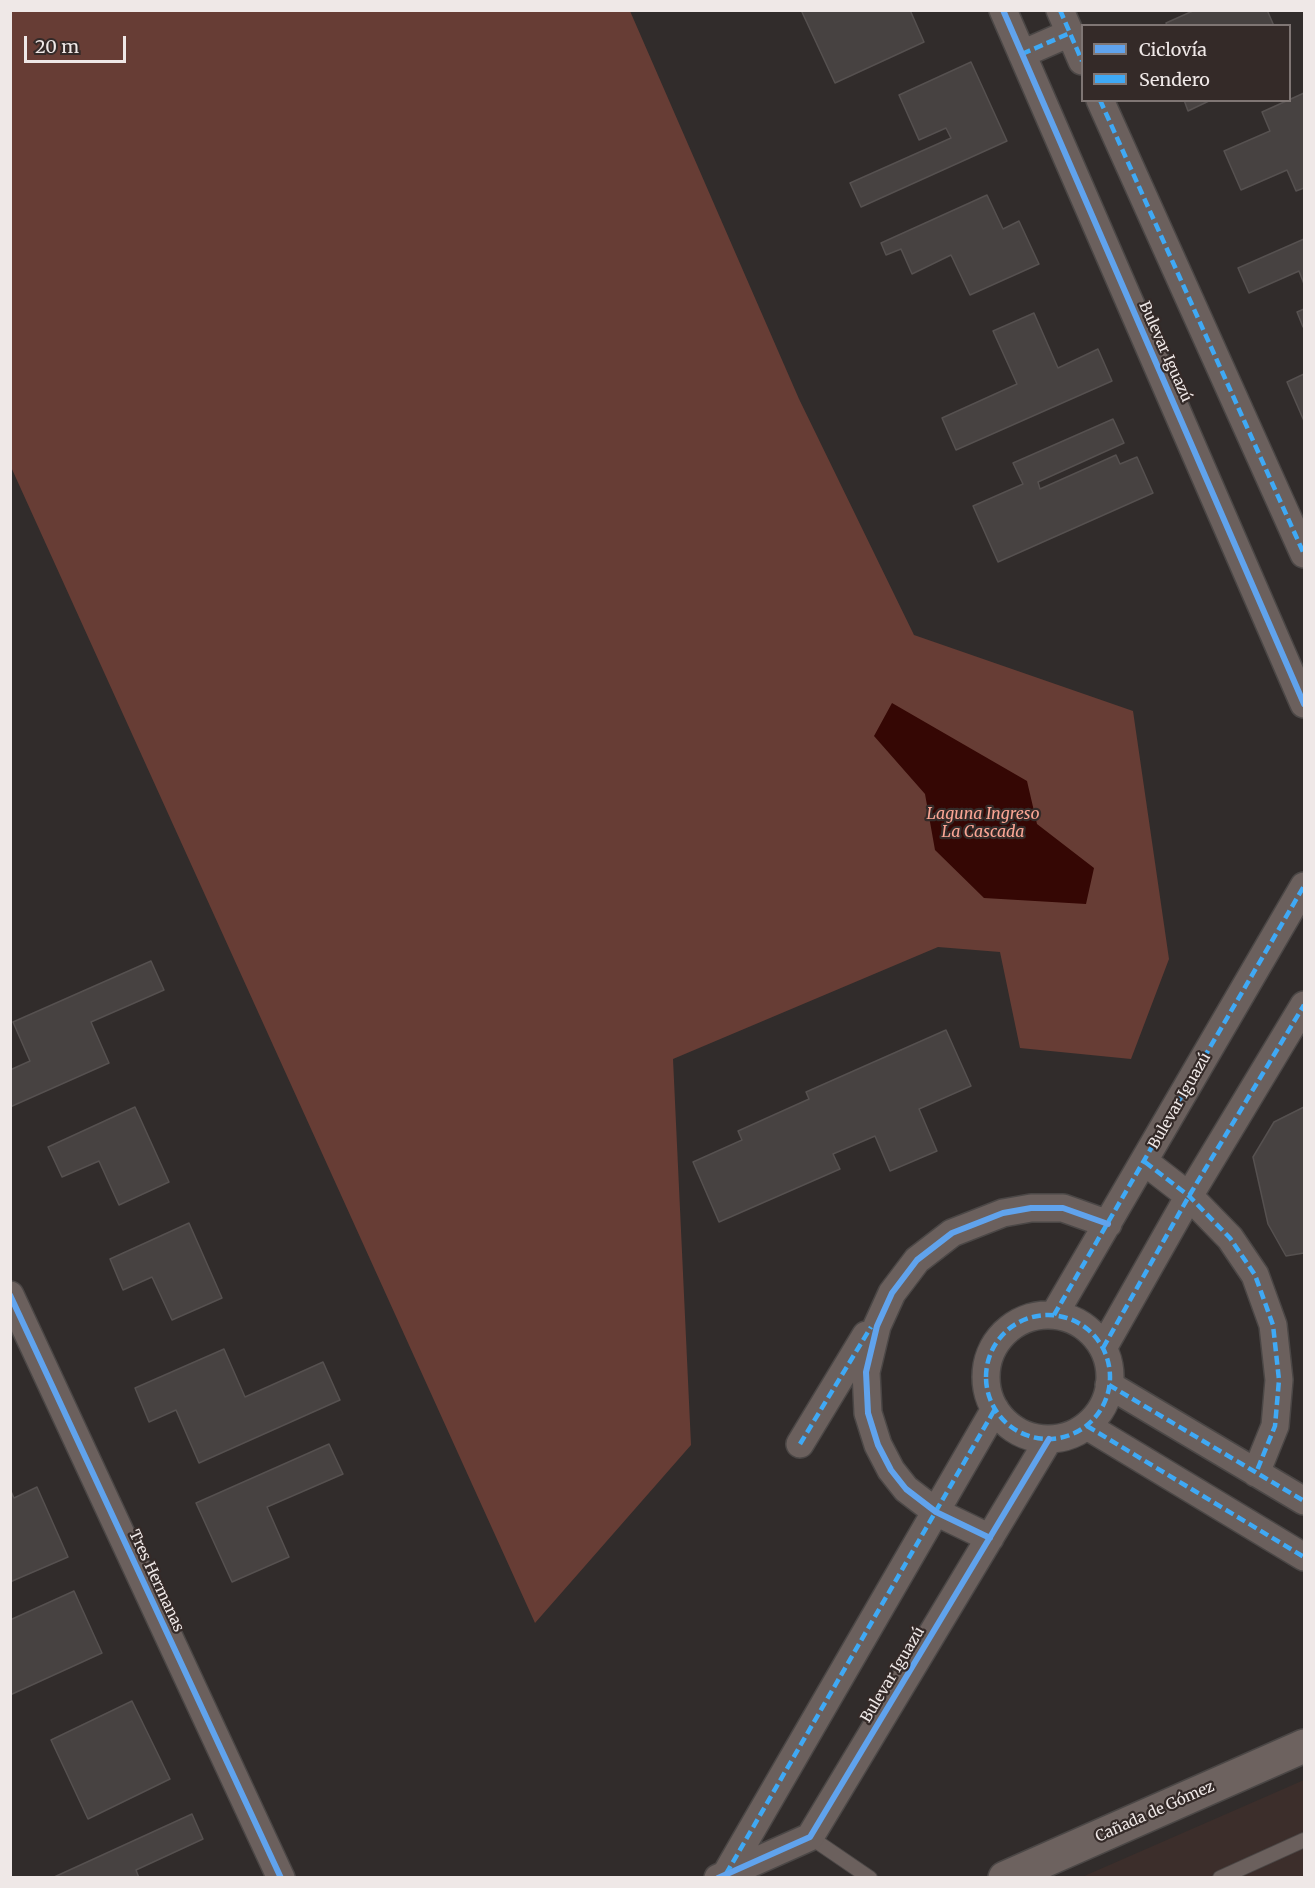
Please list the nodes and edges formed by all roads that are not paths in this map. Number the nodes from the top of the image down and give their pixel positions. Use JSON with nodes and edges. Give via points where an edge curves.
{"nodes":[{"id":1,"x":1003,"y":10,"type":"edge"},
{"id":2,"x":1065,"y":22,"type":"edge"},
{"id":3,"x":1022,"y":54,"type":"junction"},
{"id":4,"x":1081,"y":57,"type":"edge"},
{"id":5,"x":1101,"y":102,"type":"edge"},
{"id":6,"x":1305,"y":554,"type":"edge"},
{"id":7,"x":1305,"y":704,"type":"edge"},
{"id":8,"x":1305,"y":886,"type":"edge"},
{"id":9,"x":1305,"y":1005,"type":"edge"},
{"id":10,"x":1145,"y":1162,"type":"junction"},
{"id":11,"x":1189,"y":1196,"type":"junction"},
{"id":12,"x":1108,"y":1224,"type":"junction"},
{"id":13,"x":892,"y":1293,"type":"junction"},
{"id":14,"x":10,"y":1294,"type":"edge"},
{"id":15,"x":1054,"y":1315,"type":"junction"},
{"id":16,"x":1103,"y":1348,"type":"junction"},
{"id":17,"x":1109,"y":1385,"type":"junction"},
{"id":18,"x":995,"y":1409,"type":"junction"},
{"id":19,"x":1087,"y":1426,"type":"junction"},
{"id":20,"x":1049,"y":1439,"type":"junction"},
{"id":21,"x":800,"y":1444,"type":"dead end"},
{"id":22,"x":1256,"y":1473,"type":"junction"},
{"id":23,"x":1305,"y":1501,"type":"edge"},
{"id":24,"x":936,"y":1512,"type":"junction"},
{"id":25,"x":990,"y":1538,"type":"junction"},
{"id":26,"x":1305,"y":1557,"type":"edge"},
{"id":27,"x":1305,"y":1746,"type":"edge"},
{"id":28,"x":810,"y":1837,"type":"junction"},
{"id":29,"x":1305,"y":1840,"type":"edge"},
{"id":30,"x":725,"y":1876,"type":"edge"},
{"id":31,"x":282,"y":1878,"type":"edge"},
{"id":32,"x":870,"y":1878,"type":"edge"},
{"id":33,"x":1005,"y":1878,"type":"edge"},
{"id":34,"x":1220,"y":1878,"type":"edge"}],
"edges":[{"from":1,"to":3,"type":"street","name":"Bulevar Iguazú"},
{"from":2,"to":3,"type":"street"},
{"from":2,"to":4,"type":"street"},
{"from":3,"to":7,"type":"street","name":"Bulevar Iguazú"},
{"from":5,"to":6,"type":"street"},
{"from":8,"to":10,"type":"street","name":"Bulevar Iguazú"},
{"from":9,"to":11,"type":"street"},
{"from":10,"to":11,"type":"street"},
{"from":10,"to":12,"type":"street","name":"Bulevar Iguazú"},
{"from":11,"to":16,"type":"street"},
{"from":11,"to":22,"type":"street","via":[[1230,1238],[1255,1275],[1273,1325],[1279,1380],[1275,1426]]},
{"from":12,"to":13,"type":"street","via":[[1063,1208],[1003,1213],[952,1233],[917,1260]]},
{"from":12,"to":15,"type":"street","name":"Bulevar Iguazú"},
{"from":13,"to":21,"type":"street"},
{"from":13,"to":24,"type":"street","via":[[877,1326],[866,1372],[868,1413],[891,1470],[906,1489]]},
{"from":14,"to":31,"type":"street","name":"Tres Hermanas"},
{"from":15,"to":16,"type":"street","via":[[1074,1320],[1091,1332]]},
{"from":15,"to":18,"type":"street","via":[[1016,1323],[1001,1335],[986,1371]]},
{"from":16,"to":17,"type":"street","via":[[1109,1366]]},
{"from":17,"to":19,"type":"street","via":[[1106,1400]]},
{"from":17,"to":22,"type":"street"},
{"from":18,"to":20,"type":"street","via":[[1009,1425],[1028,1436]]},
{"from":18,"to":24,"type":"street"},
{"from":19,"to":20,"type":"street","via":[[1069,1436]]},
{"from":19,"to":26,"type":"street"},
{"from":20,"to":25,"type":"street","name":"Bulevar Iguazú"},
{"from":22,"to":23,"type":"street"},
{"from":24,"to":25,"type":"street"},
{"from":24,"to":30,"type":"street"},
{"from":25,"to":28,"type":"street","name":"Bulevar Iguazú"},
{"from":27,"to":33,"type":"main road","name":"Cañada de Gómez"},
{"from":28,"to":30,"type":"street"},
{"from":28,"to":32,"type":"lane"},
{"from":29,"to":34,"type":"lane"}]}
